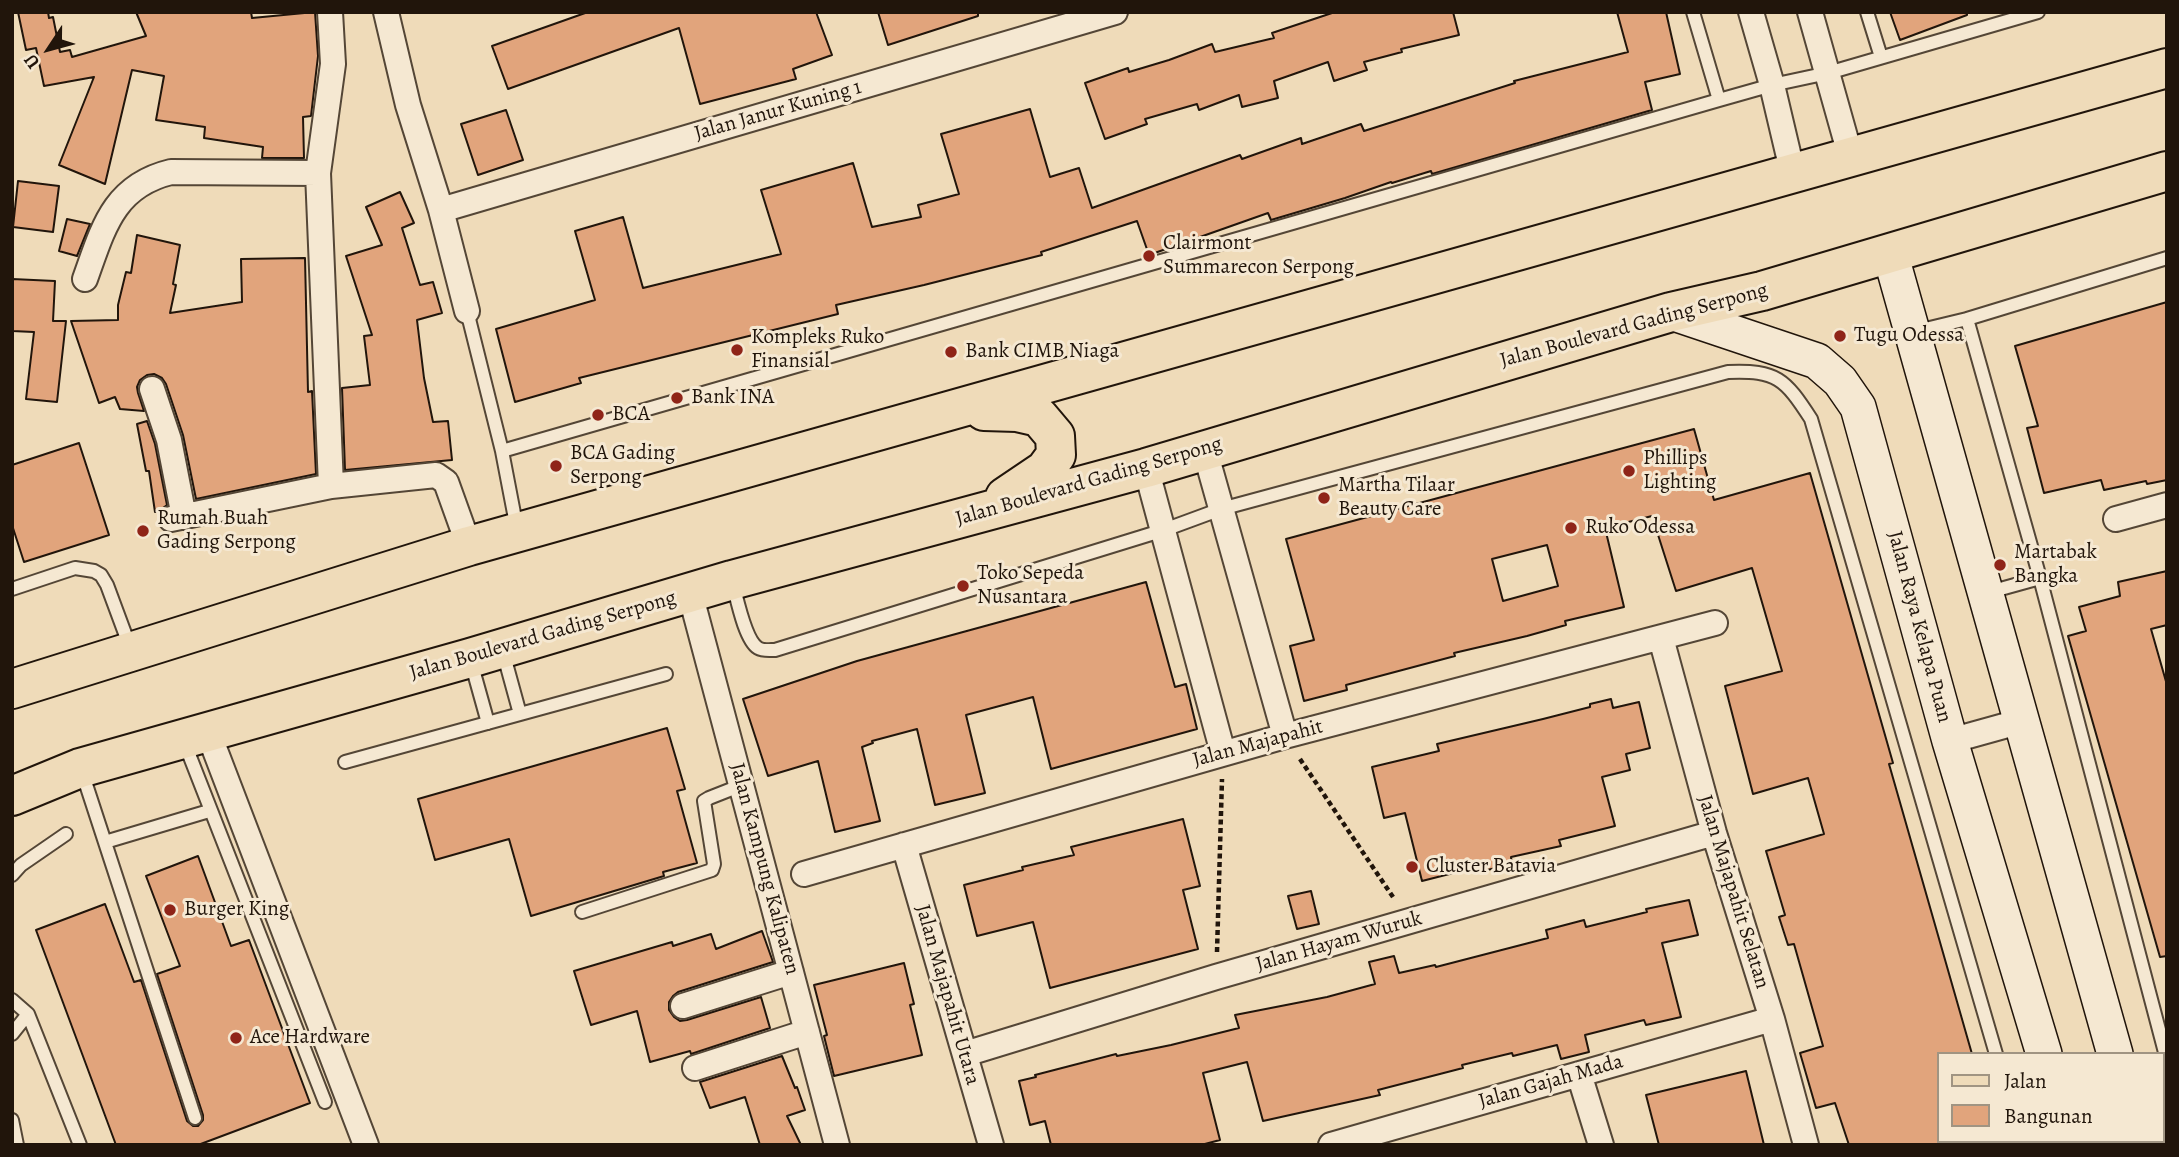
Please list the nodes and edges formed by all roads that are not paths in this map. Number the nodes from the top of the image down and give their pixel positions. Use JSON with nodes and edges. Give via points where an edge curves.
{"nodes":[{"id":1,"x":330,"y":12,"type":"edge"},
{"id":2,"x":386,"y":12,"type":"edge"},
{"id":3,"x":1115,"y":12,"type":"edge"},
{"id":4,"x":1693,"y":12,"type":"edge"},
{"id":5,"x":1751,"y":12,"type":"edge"},
{"id":6,"x":1810,"y":12,"type":"edge"},
{"id":7,"x":1867,"y":12,"type":"edge"},
{"id":8,"x":2038,"y":12,"type":"edge"},
{"id":9,"x":1881,"y":57,"type":"junction"},
{"id":10,"x":2167,"y":68,"type":"edge"},
{"id":11,"x":1828,"y":73,"type":"junction"},
{"id":12,"x":1772,"y":85,"type":"junction"},
{"id":13,"x":1719,"y":100,"type":"junction"},
{"id":14,"x":1850,"y":158,"type":"junction"},
{"id":15,"x":2167,"y":171,"type":"edge"},
{"id":16,"x":318,"y":173,"type":"junction"},
{"id":17,"x":1793,"y":174,"type":"junction"},
{"id":18,"x":441,"y":210,"type":"junction"},
{"id":19,"x":1890,"y":253,"type":"junction"},
{"id":20,"x":2167,"y":258,"type":"edge"},
{"id":21,"x":85,"y":279,"type":"dead end"},
{"id":22,"x":467,"y":311,"type":"joint"},
{"id":23,"x":1671,"y":312,"type":"junction"},
{"id":24,"x":1967,"y":318,"type":"junction"},
{"id":25,"x":1912,"y":332,"type":"junction"},
{"id":26,"x":152,"y":389,"type":"dead end"},
{"id":27,"x":954,"y":410,"type":"junction"},
{"id":28,"x":502,"y":451,"type":"junction"},
{"id":29,"x":1205,"y":451,"type":"junction"},
{"id":30,"x":1146,"y":468,"type":"junction"},
{"id":31,"x":331,"y":486,"type":"junction"},
{"id":32,"x":2167,"y":505,"type":"edge"},
{"id":33,"x":1221,"y":509,"type":"junction"},
{"id":34,"x":983,"y":512,"type":"junction"},
{"id":35,"x":2116,"y":519,"type":"dead end"},
{"id":36,"x":1164,"y":530,"type":"junction"},
{"id":37,"x":518,"y":533,"type":"junction"},
{"id":38,"x":469,"y":546,"type":"junction"},
{"id":39,"x":2040,"y":578,"type":"junction"},
{"id":40,"x":732,"y":580,"type":"junction"},
{"id":41,"x":12,"y":589,"type":"edge"},
{"id":42,"x":690,"y":593,"type":"junction"},
{"id":43,"x":1986,"y":593,"type":"junction"},
{"id":44,"x":1715,"y":623,"type":"dead end"},
{"id":45,"x":1661,"y":638,"type":"junction"},
{"id":46,"x":132,"y":653,"type":"junction"},
{"id":47,"x":486,"y":654,"type":"junction"},
{"id":48,"x":666,"y":674,"type":"dead end"},
{"id":49,"x":12,"y":689,"type":"edge"},
{"id":50,"x":520,"y":714,"type":"junction"},
{"id":51,"x":2022,"y":722,"type":"junction"},
{"id":52,"x":488,"y":723,"type":"junction"},
{"id":53,"x":195,"y":736,"type":"junction"},
{"id":54,"x":1284,"y":736,"type":"junction"},
{"id":55,"x":1950,"y":741,"type":"junction"},
{"id":56,"x":1223,"y":753,"type":"junction"},
{"id":57,"x":345,"y":762,"type":"dead end"},
{"id":58,"x":80,"y":768,"type":"junction"},
{"id":59,"x":742,"y":785,"type":"junction"},
{"id":60,"x":12,"y":796,"type":"edge"},
{"id":61,"x":209,"y":811,"type":"junction"},
{"id":62,"x":1714,"y":833,"type":"junction"},
{"id":63,"x":66,"y":834,"type":"dead end"},
{"id":64,"x":105,"y":842,"type":"junction"},
{"id":65,"x":904,"y":845,"type":"junction"},
{"id":66,"x":804,"y":874,"type":"dead end"},
{"id":67,"x":12,"y":875,"type":"edge"},
{"id":68,"x":582,"y":912,"type":"dead end"},
{"id":69,"x":791,"y":972,"type":"junction"},
{"id":70,"x":12,"y":1000,"type":"edge"},
{"id":71,"x":683,"y":1006,"type":"dead end"},
{"id":72,"x":28,"y":1014,"type":"junction"},
{"id":73,"x":1772,"y":1019,"type":"junction"},
{"id":74,"x":807,"y":1032,"type":"junction"},
{"id":75,"x":12,"y":1034,"type":"edge"},
{"id":76,"x":1995,"y":1052,"type":"edge"},
{"id":77,"x":2043,"y":1052,"type":"edge"},
{"id":78,"x":2114,"y":1052,"type":"edge"},
{"id":79,"x":2165,"y":1052,"type":"edge"},
{"id":80,"x":965,"y":1054,"type":"junction"},
{"id":81,"x":695,"y":1068,"type":"dead end"},
{"id":82,"x":1580,"y":1074,"type":"junction"},
{"id":83,"x":324,"y":1102,"type":"dead end"},
{"id":84,"x":195,"y":1118,"type":"dead end"},
{"id":85,"x":12,"y":1120,"type":"edge"},
{"id":86,"x":1413,"y":1134,"type":"edge"},
{"id":87,"x":18,"y":1145,"type":"edge"},
{"id":88,"x":79,"y":1145,"type":"edge"},
{"id":89,"x":366,"y":1145,"type":"edge"},
{"id":90,"x":837,"y":1145,"type":"edge"},
{"id":91,"x":991,"y":1145,"type":"edge"},
{"id":92,"x":1331,"y":1145,"type":"edge"},
{"id":93,"x":1601,"y":1145,"type":"edge"},
{"id":94,"x":1806,"y":1145,"type":"edge"}],
"edges":[{"from":1,"to":16,"type":"street","via":[[333,65]]},
{"from":2,"to":18,"type":"street","via":[[408,105]]},
{"from":3,"to":18,"type":"street","name":"Jalan Janur Kuning 1"},
{"from":4,"to":13,"type":"lane"},
{"from":5,"to":12,"type":"street"},
{"from":6,"to":11,"type":"street"},
{"from":7,"to":9,"type":"lane"},
{"from":8,"to":9,"type":"lane"},
{"from":9,"to":11,"type":"lane"},
{"from":10,"to":14,"type":"main road"},
{"from":11,"to":12,"type":"lane"},
{"from":11,"to":14,"type":"street"},
{"from":12,"to":13,"type":"lane"},
{"from":12,"to":17,"type":"street"},
{"from":13,"to":28,"type":"lane"},
{"from":14,"to":17,"type":"main road"},
{"from":15,"to":19,"type":"main road","name":"Jalan Boulevard Gading Serpong"},
{"from":16,"to":21,"type":"street","via":[[156,175],[132,190],[107,220]]},
{"from":16,"to":31,"type":"street"},
{"from":17,"to":27,"type":"main road"},
{"from":18,"to":22,"type":"street"},
{"from":19,"to":23,"type":"main road","name":"Jalan Boulevard Gading Serpong"},
{"from":19,"to":25,"type":"street"},
{"from":20,"to":24,"type":"lane"},
{"from":22,"to":28,"type":"lane"},
{"from":23,"to":29,"type":"main road","name":"Jalan Boulevard Gading Serpong"},
{"from":23,"to":55,"type":"street","name":"Jalan Raya Kelapa Puan","via":[[1817,361],[1840,381],[1858,407]]},
{"from":24,"to":25,"type":"lane"},
{"from":24,"to":39,"type":"lane"},
{"from":25,"to":43,"type":"street"},
{"from":26,"to":31,"type":"street","via":[[169,440],[178,518]]},
{"from":27,"to":34,"type":"main road","via":[[1039,417],[1055,436],[1056,455],[1045,470]]},
{"from":27,"to":37,"type":"main road"},
{"from":28,"to":37,"type":"lane"},
{"from":29,"to":30,"type":"main road","name":"Jalan Boulevard Gading Serpong"},
{"from":29,"to":33,"type":"street"},
{"from":30,"to":34,"type":"main road","name":"Jalan Boulevard Gading Serpong"},
{"from":30,"to":36,"type":"street"},
{"from":31,"to":38,"type":"street","via":[[440,476]]},
{"from":32,"to":35,"type":"street"},
{"from":33,"to":36,"type":"lane"},
{"from":33,"to":54,"type":"street"},
{"from":33,"to":76,"type":"lane","via":[[1728,372],[1760,371],[1773,376],[1793,391],[1811,419]]},
{"from":34,"to":40,"type":"main road","name":"Jalan Boulevard Gading Serpong"},
{"from":36,"to":40,"type":"lane","via":[[775,650],[756,647],[749,639]]},
{"from":36,"to":56,"type":"street"},
{"from":37,"to":38,"type":"main road"},
{"from":38,"to":46,"type":"main road"},
{"from":39,"to":43,"type":"lane"},
{"from":39,"to":79,"type":"lane"},
{"from":40,"to":42,"type":"main road","name":"Jalan Boulevard Gading Serpong"},
{"from":41,"to":46,"type":"lane","via":[[75,568],[94,571],[107,585]]},
{"from":42,"to":47,"type":"main road","name":"Jalan Boulevard Gading Serpong"},
{"from":42,"to":59,"type":"street","name":"Jalan Kampung Kalipaten"},
{"from":43,"to":51,"type":"street"},
{"from":44,"to":45,"type":"street","name":"Jalan Majapahit"},
{"from":45,"to":54,"type":"street","name":"Jalan Majapahit"},
{"from":45,"to":62,"type":"street","name":"Jalan Majapahit Selatan"},
{"from":46,"to":49,"type":"main road"},
{"from":47,"to":50,"type":"lane"},
{"from":47,"to":52,"type":"lane"},
{"from":47,"to":53,"type":"main road","name":"Jalan Boulevard Gading Serpong"},
{"from":48,"to":50,"type":"lane"},
{"from":50,"to":52,"type":"lane"},
{"from":51,"to":55,"type":"street"},
{"from":51,"to":78,"type":"street"},
{"from":52,"to":57,"type":"lane"},
{"from":53,"to":58,"type":"main road","name":"Jalan Boulevard Gading Serpong"},
{"from":53,"to":61,"type":"lane"},
{"from":53,"to":89,"type":"street"},
{"from":54,"to":56,"type":"street","name":"Jalan Majapahit"},
{"from":55,"to":77,"type":"street","name":"Jalan Raya Kelapa Puan"},
{"from":56,"to":65,"type":"street","name":"Jalan Majapahit"},
{"from":58,"to":60,"type":"main road","name":"Jalan Boulevard Gading Serpong"},
{"from":58,"to":64,"type":"lane"},
{"from":59,"to":68,"type":"lane","via":[[704,801],[712,870]]},
{"from":59,"to":69,"type":"street","name":"Jalan Kampung Kalipaten"},
{"from":61,"to":64,"type":"lane"},
{"from":61,"to":83,"type":"lane"},
{"from":62,"to":73,"type":"street","name":"Jalan Majapahit Selatan"},
{"from":62,"to":80,"type":"street","name":"Jalan Hayam Wuruk"},
{"from":63,"to":67,"type":"lane"},
{"from":64,"to":84,"type":"lane"},
{"from":65,"to":66,"type":"street","name":"Jalan Majapahit"},
{"from":65,"to":80,"type":"street","name":"Jalan Majapahit Utara"},
{"from":69,"to":71,"type":"street"},
{"from":69,"to":74,"type":"street","name":"Jalan Kampung Kalipaten"},
{"from":70,"to":72,"type":"lane"},
{"from":72,"to":75,"type":"lane"},
{"from":72,"to":88,"type":"lane"},
{"from":73,"to":82,"type":"street","name":"Jalan Gajah Mada"},
{"from":73,"to":94,"type":"street","name":"Jalan Majapahit Selatan"},
{"from":74,"to":81,"type":"street"},
{"from":74,"to":90,"type":"street","name":"Jalan Kampung Kalipaten"},
{"from":80,"to":91,"type":"street","name":"Jalan Majapahit Utara"},
{"from":82,"to":86,"type":"street","name":"Jalan Gajah Mada"},
{"from":82,"to":93,"type":"street"},
{"from":85,"to":87,"type":"lane"},
{"from":86,"to":92,"type":"street","name":"Jalan Gajah Mada"}]}
